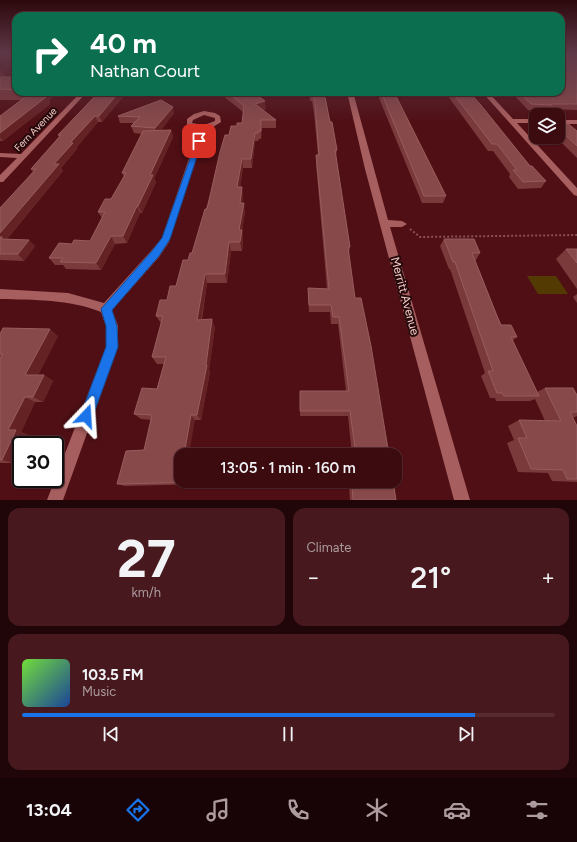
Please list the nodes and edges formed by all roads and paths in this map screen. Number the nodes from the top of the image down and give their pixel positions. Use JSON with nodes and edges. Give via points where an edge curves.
{"nodes":[{"id":1,"x":80,"y":96,"type":"edge"},
{"id":2,"x":351,"y":96,"type":"edge"},
{"id":3,"x":489,"y":96,"type":"edge"},
{"id":4,"x":512,"y":121,"type":"junction"},
{"id":5,"x":529,"y":121,"type":"edge"},
{"id":6,"x":565,"y":122,"type":"edge"},
{"id":7,"x":577,"y":122,"type":"edge"},
{"id":8,"x":203,"y":128,"type":"dead end"},
{"id":9,"x":0,"y":155,"type":"edge"},
{"id":10,"x":23,"y":156,"type":"junction"},
{"id":11,"x":0,"y":180,"type":"edge"},
{"id":12,"x":577,"y":193,"type":"edge"},
{"id":13,"x":385,"y":223,"type":"junction"},
{"id":14,"x":402,"y":224,"type":"joint"},
{"id":15,"x":577,"y":235,"type":"edge"},
{"id":16,"x":0,"y":294,"type":"edge"},
{"id":17,"x":106,"y":309,"type":"junction"},
{"id":18,"x":55,"y":500,"type":"edge"},
{"id":19,"x":462,"y":500,"type":"edge"}],
"edges":[{"from":1,"to":10,"type":"street","name":"Fern Avenue"},
{"from":2,"to":13,"type":"street","name":"Merritt Avenue"},
{"from":3,"to":4,"type":"street"},
{"from":4,"to":5,"type":"street"},
{"from":4,"to":12,"type":"street"},
{"from":6,"to":7,"type":"street"},
{"from":8,"to":17,"type":"street","via":[[166,239]]},
{"from":9,"to":10,"type":"street"},
{"from":10,"to":11,"type":"street","name":"Fern Avenue"},
{"from":13,"to":14,"type":"street"},
{"from":13,"to":19,"type":"street","name":"Merritt Avenue"},
{"from":14,"to":15,"type":"path","via":[[420,237]]},
{"from":16,"to":17,"type":"street","via":[[76,299],[92,302]]},
{"from":17,"to":18,"type":"street","via":[[112,326],[112,347]]}]}
